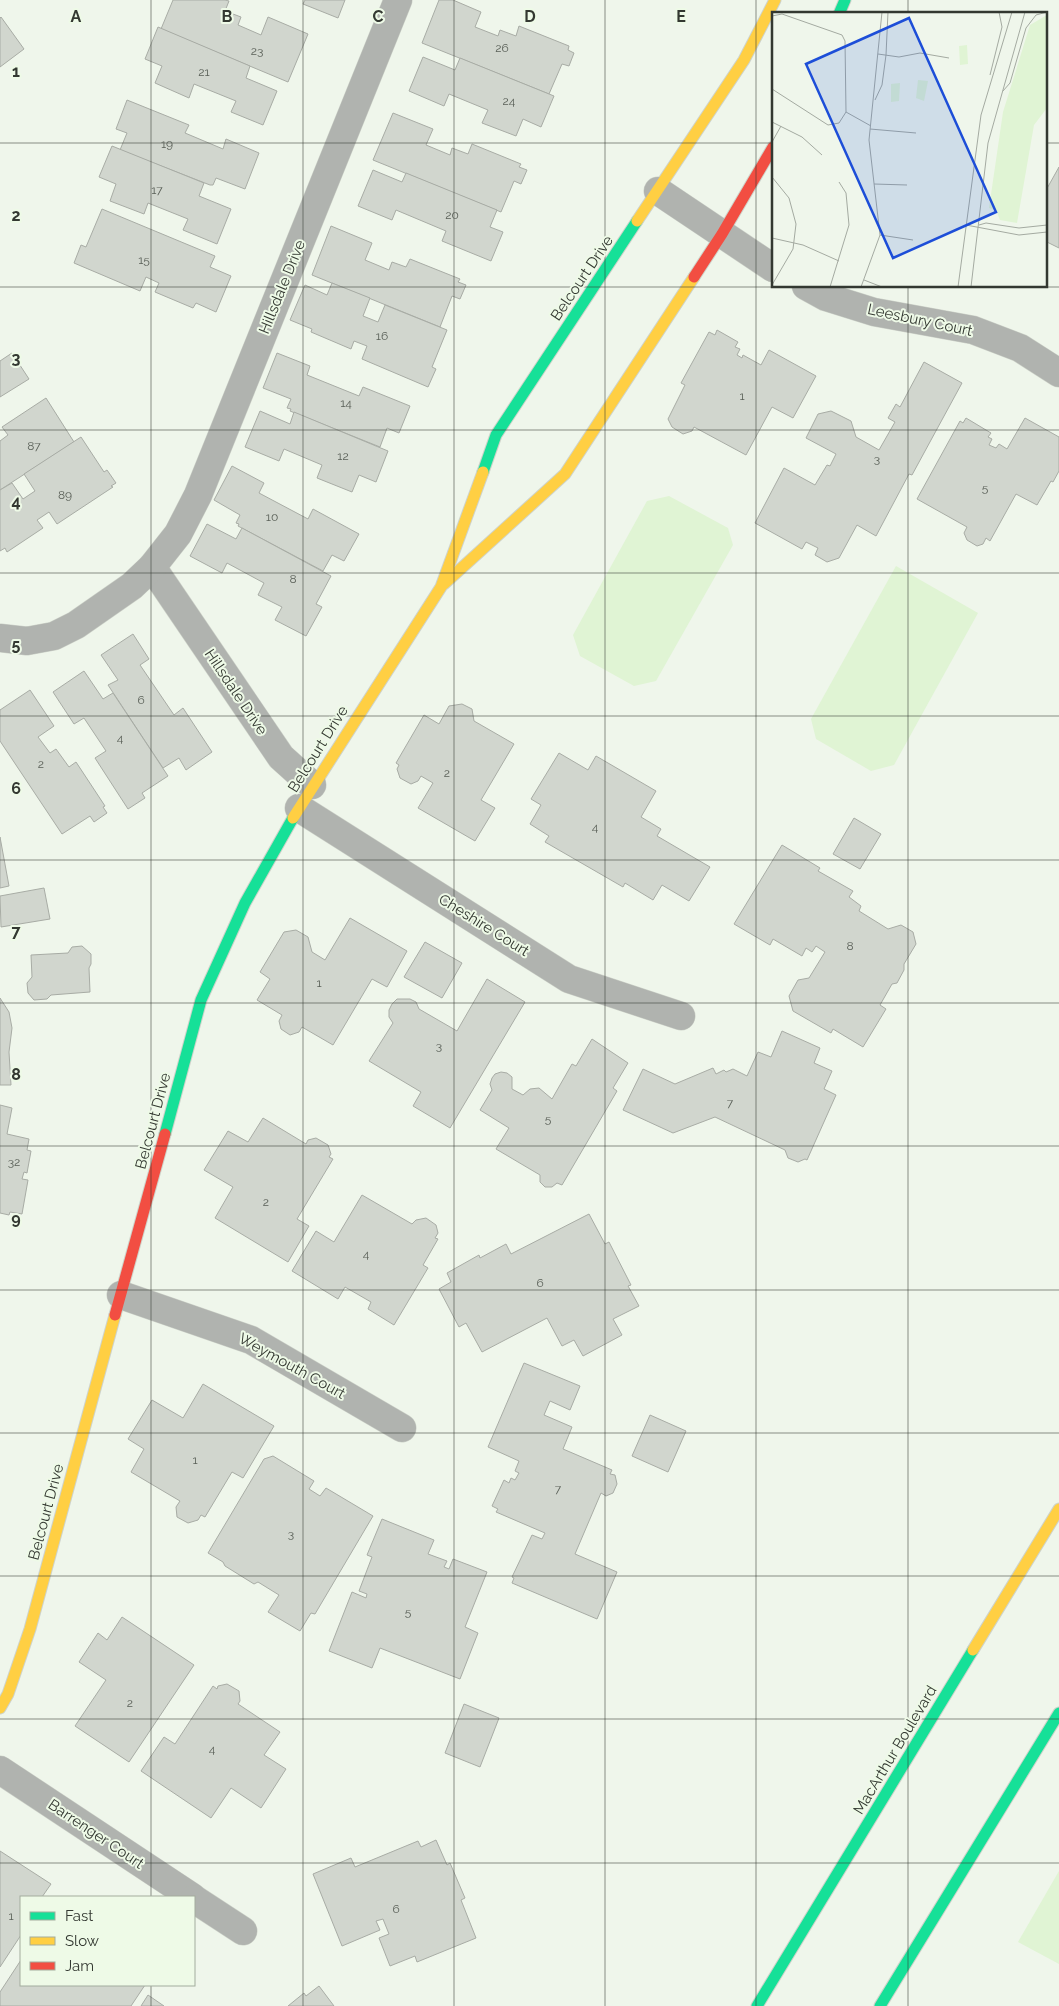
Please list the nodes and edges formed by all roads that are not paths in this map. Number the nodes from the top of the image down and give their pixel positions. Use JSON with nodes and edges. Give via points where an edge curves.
{"nodes":[{"id":1,"x":398,"y":0,"type":"edge"},
{"id":2,"x":775,"y":0,"type":"edge"},
{"id":3,"x":845,"y":0,"type":"edge"},
{"id":4,"x":840,"y":12,"type":"edge"},
{"id":5,"x":772,"y":149,"type":"edge"},
{"id":6,"x":658,"y":191,"type":"junction"},
{"id":7,"x":722,"y":234,"type":"junction"},
{"id":8,"x":772,"y":267,"type":"edge"},
{"id":9,"x":810,"y":288,"type":"edge"},
{"id":10,"x":1059,"y":373,"type":"edge"},
{"id":11,"x":152,"y":567,"type":"junction"},
{"id":12,"x":440,"y":587,"type":"junction"},
{"id":13,"x":0,"y":638,"type":"edge"},
{"id":14,"x":306,"y":796,"type":"junction"},
{"id":15,"x":681,"y":1016,"type":"dead end"},
{"id":16,"x":121,"y":1295,"type":"junction"},
{"id":17,"x":402,"y":1428,"type":"dead end"},
{"id":18,"x":1059,"y":1509,"type":"edge"},
{"id":19,"x":0,"y":1708,"type":"edge"},
{"id":20,"x":1059,"y":1713,"type":"edge"},
{"id":21,"x":0,"y":1770,"type":"edge"},
{"id":22,"x":190,"y":1896,"type":"edge"},
{"id":23,"x":195,"y":1899,"type":"edge"},
{"id":24,"x":243,"y":1931,"type":"dead end"},
{"id":25,"x":763,"y":2004,"type":"edge"},
{"id":26,"x":880,"y":2006,"type":"edge"}],
"edges":[{"from":1,"to":11,"type":"street","name":"Hillsdale Drive","via":[[198,495],[178,534]]},
{"from":2,"to":6,"type":"street","name":"Belcourt Drive","via":[[744,60]]},
{"from":3,"to":4,"type":"street"},
{"from":5,"to":7,"type":"street","name":"Belcourt Drive"},
{"from":6,"to":7,"type":"street"},
{"from":6,"to":12,"type":"street","name":"Belcourt Drive","via":[[496,435]]},
{"from":7,"to":8,"type":"street"},
{"from":7,"to":12,"type":"street","name":"Belcourt Drive","via":[[564,474]]},
{"from":9,"to":10,"type":"street","name":"Leesbury Court","via":[[826,297],[874,312],[973,330],[1020,348]]},
{"from":11,"to":13,"type":"street","name":"Hillsdale Drive","via":[[132,586],[76,625],[54,636],[27,641]]},
{"from":11,"to":14,"type":"street","name":"Hillsdale Drive"},
{"from":12,"to":14,"type":"street","name":"Belcourt Drive"},
{"from":14,"to":15,"type":"street","name":"Cheshire Court","via":[[569,979]]},
{"from":14,"to":16,"type":"street","name":"Belcourt Drive","via":[[245,902],[201,1000]]},
{"from":16,"to":17,"type":"street","name":"Weymouth Court","via":[[251,1340]]},
{"from":16,"to":19,"type":"street","name":"Belcourt Drive","via":[[30,1629],[8,1694]]},
{"from":18,"to":25,"type":"street","name":"MacArthur Boulevard"},
{"from":20,"to":26,"type":"street"},
{"from":21,"to":22,"type":"street","name":"Barrenger Court"},
{"from":23,"to":24,"type":"street","name":"Barrenger Court"}]}
